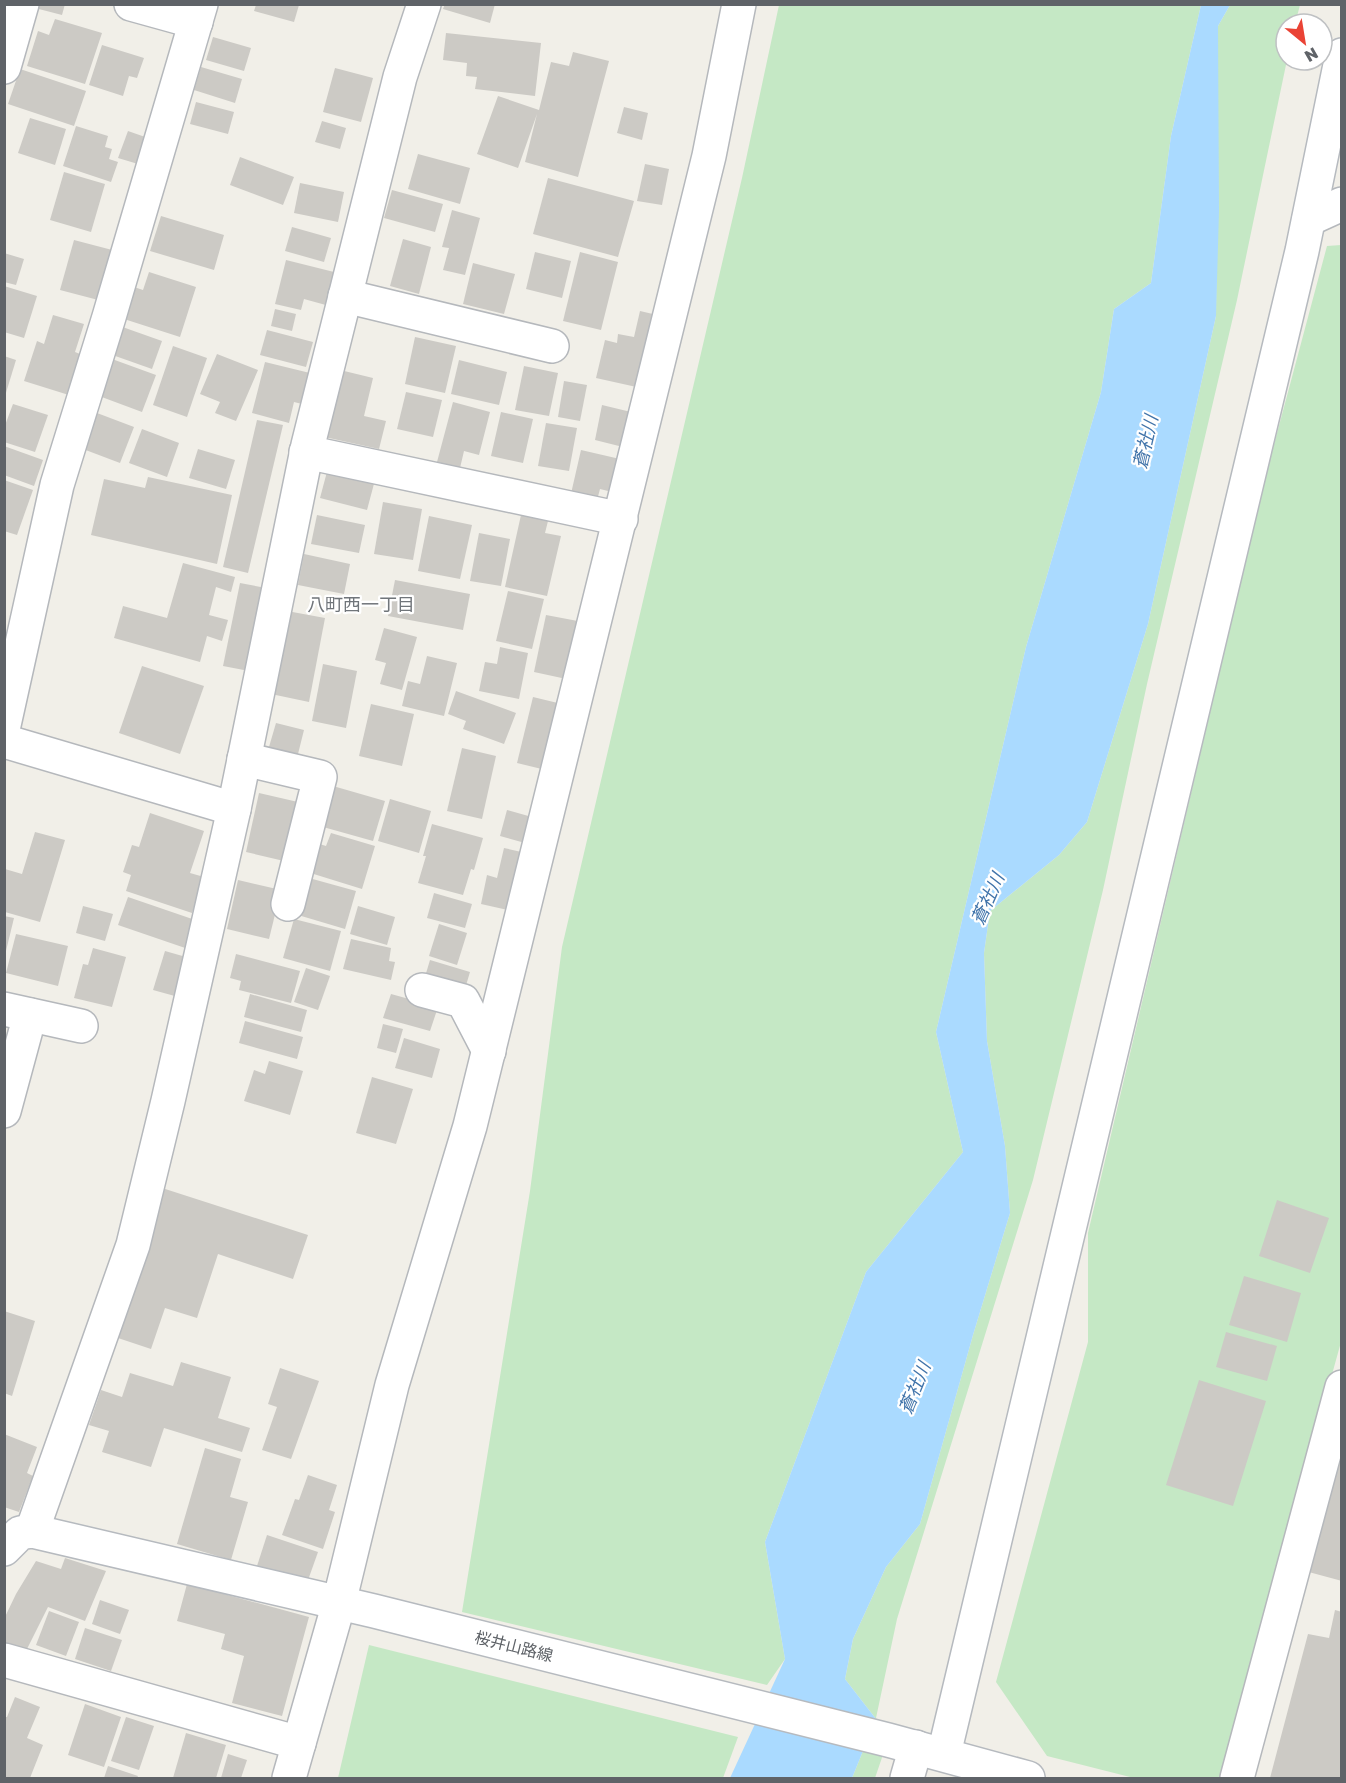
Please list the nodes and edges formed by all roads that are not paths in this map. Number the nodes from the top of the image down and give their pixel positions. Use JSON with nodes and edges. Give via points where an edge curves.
{"nodes":[{"id":1,"x":22,"y":4,"type":"edge"},
{"id":2,"x":131,"y":4,"type":"edge"},
{"id":3,"x":424,"y":4,"type":"edge"},
{"id":4,"x":739,"y":4,"type":"edge"},
{"id":5,"x":199,"y":13,"type":"edge"},
{"id":6,"x":1341,"y":55,"type":"edge"},
{"id":7,"x":4,"y":67,"type":"edge"},
{"id":8,"x":1341,"y":204,"type":"edge"},
{"id":9,"x":1309,"y":219,"type":"junction"},
{"id":10,"x":345,"y":296,"type":"junction"},
{"id":11,"x":552,"y":346,"type":"dead end"},
{"id":12,"x":306,"y":452,"type":"junction"},
{"id":13,"x":621,"y":519,"type":"junction"},
{"id":14,"x":4,"y":725,"type":"edge"},
{"id":15,"x":4,"y":741,"type":"edge"},
{"id":16,"x":244,"y":759,"type":"junction"},
{"id":17,"x":234,"y":809,"type":"junction"},
{"id":18,"x":288,"y":904,"type":"dead end"},
{"id":19,"x":422,"y":990,"type":"dead end"},
{"id":20,"x":17,"y":1012,"type":"edge"},
{"id":21,"x":81,"y":1026,"type":"dead end"},
{"id":22,"x":489,"y":1051,"type":"junction"},
{"id":23,"x":4,"y":1111,"type":"edge"},
{"id":24,"x":1341,"y":1387,"type":"edge"},
{"id":25,"x":12,"y":1542,"type":"edge"},
{"id":26,"x":339,"y":1603,"type":"junction"},
{"id":27,"x":4,"y":1660,"type":"edge"},
{"id":28,"x":299,"y":1743,"type":"junction"},
{"id":29,"x":916,"y":1747,"type":"junction"},
{"id":30,"x":289,"y":1779,"type":"edge"},
{"id":31,"x":907,"y":1779,"type":"edge"},
{"id":32,"x":1028,"y":1779,"type":"edge"},
{"id":33,"x":1237,"y":1779,"type":"edge"}],
"edges":[{"from":1,"to":7,"type":"street"},
{"from":2,"to":5,"type":"street"},
{"from":3,"to":10,"type":"street","via":[[400,77]]},
{"from":4,"to":13,"type":"street","via":[[710,156]]},
{"from":5,"to":14,"type":"street","via":[[57,485]]},
{"from":6,"to":9,"type":"street"},
{"from":8,"to":9,"type":"street"},
{"from":9,"to":29,"type":"street"},
{"from":10,"to":11,"type":"street"},
{"from":10,"to":12,"type":"street"},
{"from":12,"to":13,"type":"street"},
{"from":12,"to":16,"type":"street"},
{"from":13,"to":22,"type":"street"},
{"from":15,"to":17,"type":"street"},
{"from":16,"to":17,"type":"street"},
{"from":16,"to":18,"type":"street","via":[[320,777]]},
{"from":17,"to":25,"type":"street","via":[[133,1245]]},
{"from":19,"to":22,"type":"street","via":[[463,1001]]},
{"from":20,"to":21,"type":"street"},
{"from":20,"to":23,"type":"street"},
{"from":22,"to":26,"type":"street","via":[[392,1385]]},
{"from":24,"to":33,"type":"street"},
{"from":25,"to":26,"type":"street","name":"桜井山路線"},
{"from":26,"to":28,"type":"street"},
{"from":26,"to":29,"type":"street","name":"桜井山路線"},
{"from":27,"to":28,"type":"street"},
{"from":28,"to":30,"type":"street"},
{"from":29,"to":31,"type":"street"},
{"from":29,"to":32,"type":"street","name":"桜井山路線"}]}
